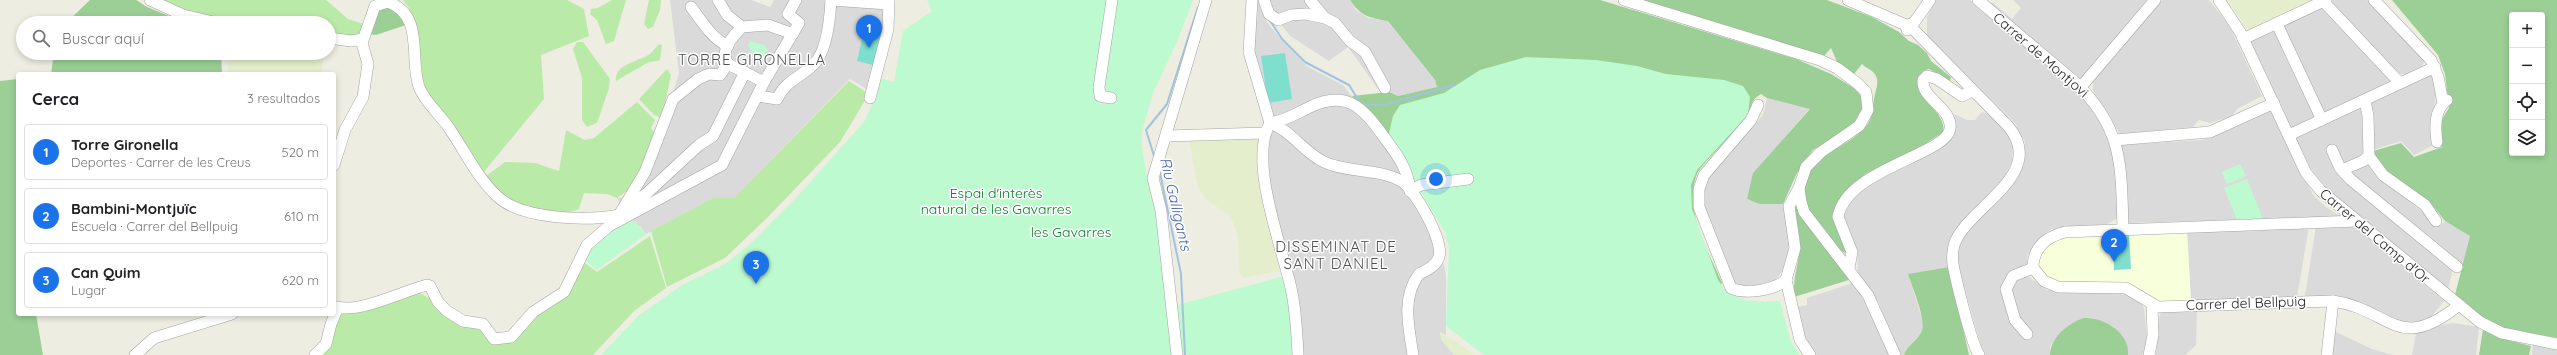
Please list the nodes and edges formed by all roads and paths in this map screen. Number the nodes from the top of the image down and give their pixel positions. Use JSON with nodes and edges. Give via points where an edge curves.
{"nodes":[{"id":1,"x":150,"y":0,"type":"edge"},
{"id":2,"x":718,"y":0,"type":"edge"},
{"id":3,"x":796,"y":0,"type":"edge"},
{"id":4,"x":831,"y":0,"type":"edge"},
{"id":5,"x":1112,"y":0,"type":"edge"},
{"id":6,"x":1206,"y":0,"type":"edge"},
{"id":7,"x":1252,"y":0,"type":"edge"},
{"id":8,"x":1264,"y":0,"type":"edge"},
{"id":9,"x":1310,"y":0,"type":"edge"},
{"id":10,"x":1624,"y":0,"type":"edge"},
{"id":11,"x":1848,"y":0,"type":"edge"},
{"id":12,"x":1930,"y":0,"type":"edge"},
{"id":13,"x":1978,"y":0,"type":"edge"},
{"id":14,"x":2155,"y":0,"type":"edge"},
{"id":15,"x":2219,"y":0,"type":"edge"},
{"id":16,"x":2374,"y":0,"type":"edge"},
{"id":17,"x":2325,"y":1,"type":"edge"},
{"id":18,"x":888,"y":2,"type":"edge"},
{"id":19,"x":691,"y":7,"type":"dead end"},
{"id":20,"x":187,"y":16,"type":"edge"},
{"id":21,"x":1325,"y":18,"type":"junction"},
{"id":22,"x":2277,"y":24,"type":"junction"},
{"id":23,"x":742,"y":27,"type":"junction"},
{"id":24,"x":1911,"y":27,"type":"junction"},
{"id":25,"x":793,"y":34,"type":"junction"},
{"id":26,"x":336,"y":39,"type":"edge"},
{"id":27,"x":363,"y":39,"type":"junction"},
{"id":28,"x":2243,"y":39,"type":"junction"},
{"id":29,"x":728,"y":46,"type":"junction"},
{"id":30,"x":728,"y":64,"type":"junction"},
{"id":31,"x":2435,"y":67,"type":"junction"},
{"id":32,"x":745,"y":72,"type":"junction"},
{"id":33,"x":764,"y":82,"type":"junction"},
{"id":34,"x":2400,"y":83,"type":"junction"},
{"id":35,"x":1385,"y":88,"type":"dead end"},
{"id":36,"x":2080,"y":88,"type":"junction"},
{"id":37,"x":1972,"y":91,"type":"junction"},
{"id":38,"x":758,"y":96,"type":"junction"},
{"id":39,"x":870,"y":98,"type":"dead end"},
{"id":40,"x":1111,"y":98,"type":"dead end"},
{"id":41,"x":2365,"y":100,"type":"junction"},
{"id":42,"x":2274,"y":103,"type":"junction"},
{"id":43,"x":1758,"y":105,"type":"dead end"},
{"id":44,"x":2322,"y":120,"type":"junction"},
{"id":45,"x":1270,"y":123,"type":"junction"},
{"id":46,"x":1264,"y":133,"type":"junction"},
{"id":47,"x":2289,"y":135,"type":"junction"},
{"id":48,"x":2115,"y":140,"type":"junction"},
{"id":49,"x":2437,"y":142,"type":"dead end"},
{"id":50,"x":1164,"y":144,"type":"junction"},
{"id":51,"x":2332,"y":150,"type":"dead end"},
{"id":52,"x":2369,"y":156,"type":"junction"},
{"id":53,"x":336,"y":158,"type":"edge"},
{"id":54,"x":2342,"y":170,"type":"junction"},
{"id":55,"x":1468,"y":179,"type":"dead end"},
{"id":56,"x":1799,"y":188,"type":"junction"},
{"id":57,"x":1410,"y":190,"type":"junction"},
{"id":58,"x":620,"y":216,"type":"junction"},
{"id":59,"x":2356,"y":221,"type":"junction"},
{"id":60,"x":2436,"y":221,"type":"dead end"},
{"id":61,"x":2123,"y":229,"type":"junction"},
{"id":62,"x":2457,"y":267,"type":"dead end"},
{"id":63,"x":1849,"y":268,"type":"junction"},
{"id":64,"x":2033,"y":268,"type":"junction"},
{"id":65,"x":1786,"y":280,"type":"junction"},
{"id":66,"x":2333,"y":301,"type":"junction"},
{"id":67,"x":2152,"y":305,"type":"junction"},
{"id":68,"x":2459,"y":305,"type":"junction"},
{"id":69,"x":336,"y":311,"type":"edge"},
{"id":70,"x":226,"y":316,"type":"edge"},
{"id":71,"x":334,"y":316,"type":"edge"},
{"id":72,"x":2027,"y":334,"type":"dead end"},
{"id":73,"x":2557,"y":344,"type":"edge"},
{"id":74,"x":135,"y":355,"type":"edge"},
{"id":75,"x":315,"y":355,"type":"edge"},
{"id":76,"x":1177,"y":355,"type":"edge"},
{"id":77,"x":1298,"y":355,"type":"edge"},
{"id":78,"x":1413,"y":355,"type":"edge"},
{"id":79,"x":1810,"y":355,"type":"edge"},
{"id":80,"x":1895,"y":355,"type":"edge"},
{"id":81,"x":1979,"y":355,"type":"edge"},
{"id":82,"x":2149,"y":355,"type":"edge"},
{"id":83,"x":2327,"y":355,"type":"edge"}],
"edges":[{"from":1,"to":20,"type":"street"},
{"from":2,"to":23,"type":"street","via":[[727,15]]},
{"from":3,"to":25,"type":"street","via":[[788,14],[799,23]]},
{"from":4,"to":18,"type":"street"},
{"from":4,"to":38,"type":"street","via":[[828,28],[815,64],[783,87],[777,99]]},
{"from":5,"to":40,"type":"street","via":[[1099,87],[1100,96]]},
{"from":6,"to":50,"type":"street"},
{"from":7,"to":45,"type":"street","via":[[1249,52]]},
{"from":8,"to":21,"type":"street","via":[[1269,14],[1278,20],[1284,16],[1299,14]]},
{"from":9,"to":21,"type":"street"},
{"from":10,"to":56,"type":"street","via":[[1820,60],[1837,68],[1863,88],[1869,104],[1865,119],[1812,159],[1801,177]]},
{"from":11,"to":24,"type":"street"},
{"from":12,"to":24,"type":"street"},
{"from":13,"to":36,"type":"street","name":"Carrer de Montjovi"},
{"from":14,"to":36,"type":"street"},
{"from":15,"to":28,"type":"street","name":"Carrer del Camp d'Or"},
{"from":16,"to":31,"type":"street","via":[[2428,56]]},
{"from":17,"to":22,"type":"street"},
{"from":17,"to":34,"type":"street"},
{"from":18,"to":39,"type":"street","via":[[888,29]]},
{"from":19,"to":29,"type":"street","via":[[708,31]]},
{"from":21,"to":35,"type":"street","via":[[1335,23],[1350,41],[1365,52]]},
{"from":22,"to":28,"type":"street"},
{"from":22,"to":44,"type":"street"},
{"from":23,"to":25,"type":"street","via":[[768,25]]},
{"from":23,"to":29,"type":"street"},
{"from":24,"to":37,"type":"street"},
{"from":25,"to":33,"type":"street"},
{"from":26,"to":27,"type":"street","via":[[352,41]]},
{"from":27,"to":53,"type":"street","via":[[368,64],[363,98],[345,130]]},
{"from":27,"to":58,"type":"street","via":[[373,10],[378,4],[388,2],[401,9],[409,23],[416,47],[419,87],[478,173],[505,202],[525,210],[563,218]]},
{"from":28,"to":42,"type":"street","name":"Carrer del Camp d'Or"},
{"from":29,"to":30,"type":"street","via":[[725,52]]},
{"from":30,"to":32,"type":"street"},
{"from":30,"to":58,"type":"street","via":[[720,75],[709,74],[698,79],[673,99],[645,172]]},
{"from":31,"to":34,"type":"street"},
{"from":31,"to":49,"type":"street","via":[[2445,102],[2437,117]]},
{"from":32,"to":33,"type":"street"},
{"from":32,"to":58,"type":"street","via":[[713,136],[699,145]]},
{"from":33,"to":38,"type":"street"},
{"from":34,"to":41,"type":"street"},
{"from":36,"to":48,"type":"street","name":"Carrer de Montjovi","via":[[2104,116]]},
{"from":37,"to":63,"type":"street","via":[[1962,96],[1932,77],[1927,76],[1923,80],[1924,88],[1947,115],[1950,131],[1935,144],[1870,177],[1842,207],[1838,217],[1852,252]]},
{"from":37,"to":81,"type":"street","via":[[2014,133],[2019,151],[2016,166],[2008,183],[1961,233],[1955,243],[1953,265]]},
{"from":38,"to":58,"type":"street","via":[[722,165]]},
{"from":41,"to":44,"type":"street"},
{"from":41,"to":52,"type":"street"},
{"from":42,"to":47,"type":"street","name":"Carrer del Camp d'Or"},
{"from":42,"to":48,"type":"street","via":[[2210,132]]},
{"from":43,"to":65,"type":"street","via":[[1757,112],[1751,120],[1704,175],[1699,189],[1699,207],[1731,288],[1766,289]]},
{"from":44,"to":47,"type":"street"},
{"from":45,"to":46,"type":"street"},
{"from":45,"to":57,"type":"street","via":[[1283,129],[1303,150],[1323,162],[1399,180]]},
{"from":45,"to":57,"type":"street","via":[[1279,122],[1319,103],[1346,100],[1352,102],[1376,126],[1400,158],[1408,175]]},
{"from":46,"to":50,"type":"street"},
{"from":46,"to":77,"type":"street","via":[[1265,182],[1292,290]]},
{"from":47,"to":59,"type":"street","name":"Carrer del Camp d'Or","via":[[2306,173]]},
{"from":48,"to":61,"type":"street","name":"Carrer de Montjovi","via":[[2121,174]]},
{"from":50,"to":76,"type":"street","via":[[1153,178],[1161,211]]},
{"from":51,"to":54,"type":"street"},
{"from":52,"to":54,"type":"street"},
{"from":52,"to":60,"type":"street","via":[[2383,175],[2425,205]]},
{"from":54,"to":62,"type":"street"},
{"from":55,"to":57,"type":"street","via":[[1420,185]]},
{"from":56,"to":63,"type":"street","via":[[1804,212]]},
{"from":56,"to":65,"type":"street","via":[[1789,206],[1795,248]]},
{"from":57,"to":78,"type":"street","via":[[1436,234],[1440,249],[1440,256],[1433,266],[1416,277],[1408,300]]},
{"from":58,"to":69,"type":"street","via":[[587,245],[564,292],[533,312],[511,337],[494,339],[482,324],[459,319],[442,307],[427,285],[378,302],[338,307]]},
{"from":59,"to":61,"type":"street"},
{"from":59,"to":68,"type":"street","name":"Carrer del Camp d'Or"},
{"from":61,"to":64,"type":"street","via":[[2065,232],[2052,236],[2040,246]]},
{"from":63,"to":80,"type":"street","via":[[1874,305]]},
{"from":64,"to":67,"type":"street","via":[[2044,281],[2058,286],[2126,288]]},
{"from":64,"to":72,"type":"street","via":[[2013,276],[2006,289],[2015,320]]},
{"from":65,"to":79,"type":"street","via":[[1800,340]]},
{"from":66,"to":67,"type":"street","name":"Carrer del Bellpuig","via":[[2164,307]]},
{"from":66,"to":68,"type":"street","name":"Carrer del Bellpuig","via":[[2360,308],[2388,325],[2402,329],[2429,325]]},
{"from":66,"to":83,"type":"street"},
{"from":67,"to":82,"type":"street","via":[[2153,335]]},
{"from":68,"to":73,"type":"street","name":"Carrer del Camp d'Or","via":[[2480,322],[2502,333]]},
{"from":70,"to":74,"type":"street","via":[[154,338]]},
{"from":71,"to":75,"type":"street","via":[[326,344]]}]}
